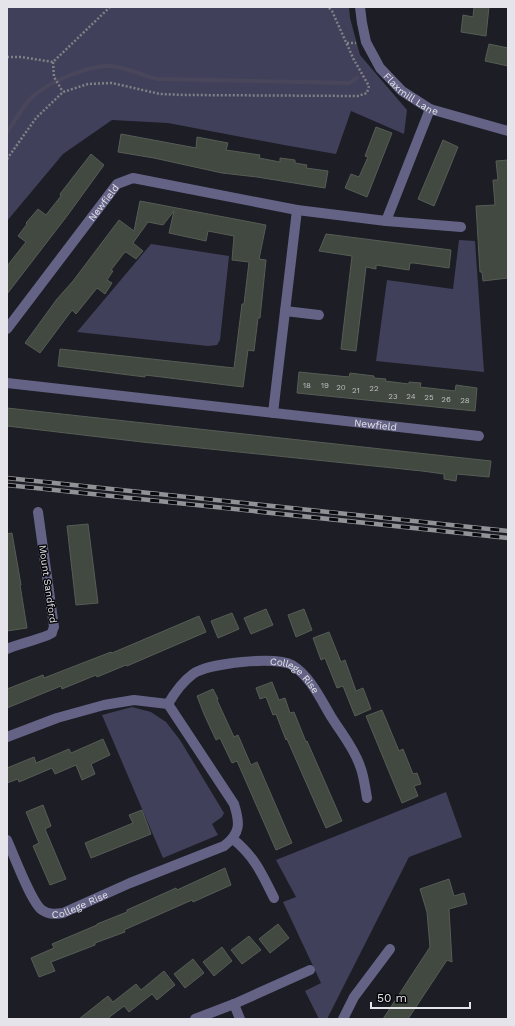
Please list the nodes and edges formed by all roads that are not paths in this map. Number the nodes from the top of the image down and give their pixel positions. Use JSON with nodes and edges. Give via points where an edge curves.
{"nodes":[{"id":1,"x":360,"y":7,"type":"edge"},
{"id":2,"x":430,"y":109,"type":"junction"},
{"id":3,"x":508,"y":131,"type":"edge"},
{"id":4,"x":297,"y":210,"type":"junction"},
{"id":5,"x":386,"y":221,"type":"junction"},
{"id":6,"x":461,"y":227,"type":"dead end"},
{"id":7,"x":285,"y":311,"type":"junction"},
{"id":8,"x":319,"y":315,"type":"dead end"},
{"id":9,"x":7,"y":329,"type":"edge"},
{"id":10,"x":7,"y":383,"type":"edge"},
{"id":11,"x":273,"y":413,"type":"junction"},
{"id":12,"x":479,"y":436,"type":"dead end"},
{"id":13,"x":38,"y":512,"type":"dead end"},
{"id":14,"x":7,"y":649,"type":"edge"},
{"id":15,"x":168,"y":704,"type":"junction"},
{"id":16,"x":7,"y":737,"type":"edge"},
{"id":17,"x":367,"y":798,"type":"dead end"},
{"id":18,"x":233,"y":839,"type":"junction"},
{"id":19,"x":7,"y":840,"type":"edge"},
{"id":20,"x":274,"y":898,"type":"dead end"},
{"id":21,"x":390,"y":949,"type":"dead end"},
{"id":22,"x":310,"y":970,"type":"dead end"},
{"id":23,"x":234,"y":1004,"type":"junction"},
{"id":24,"x":195,"y":1019,"type":"edge"},
{"id":25,"x":240,"y":1019,"type":"edge"},
{"id":26,"x":343,"y":1019,"type":"edge"}],
"edges":[{"from":1,"to":2,"type":"street","name":"Flaxmill Lane","via":[[366,42],[380,68],[402,90]]},
{"from":2,"to":3,"type":"street","name":"Flaxmill Lane"},
{"from":2,"to":5,"type":"street"},
{"from":4,"to":5,"type":"street","name":"Newfield"},
{"from":4,"to":7,"type":"street"},
{"from":4,"to":9,"type":"street","name":"Newfield","via":[[133,178],[117,184]]},
{"from":5,"to":6,"type":"street","name":"Newfield"},
{"from":7,"to":8,"type":"street"},
{"from":7,"to":11,"type":"street"},
{"from":10,"to":11,"type":"street","name":"Newfield"},
{"from":11,"to":12,"type":"street","name":"Newfield"},
{"from":13,"to":14,"type":"street","name":"Mount Sandford","via":[[54,627],[52,633],[45,637]]},
{"from":15,"to":16,"type":"street","via":[[134,700],[104,705],[57,718]]},
{"from":15,"to":17,"type":"street","name":"College Rise","via":[[178,688],[194,673],[211,666],[274,661],[290,664],[303,674],[317,692],[354,751],[361,767]]},
{"from":15,"to":18,"type":"street","via":[[234,804],[239,819]]},
{"from":18,"to":19,"type":"street","name":"College Rise","via":[[224,846],[130,883],[64,913],[53,915],[42,910],[34,902]]},
{"from":18,"to":20,"type":"street","via":[[245,848],[257,863]]},
{"from":21,"to":26,"type":"street","via":[[354,997]]},
{"from":22,"to":23,"type":"street"},
{"from":23,"to":24,"type":"street"},
{"from":23,"to":25,"type":"street"}]}
